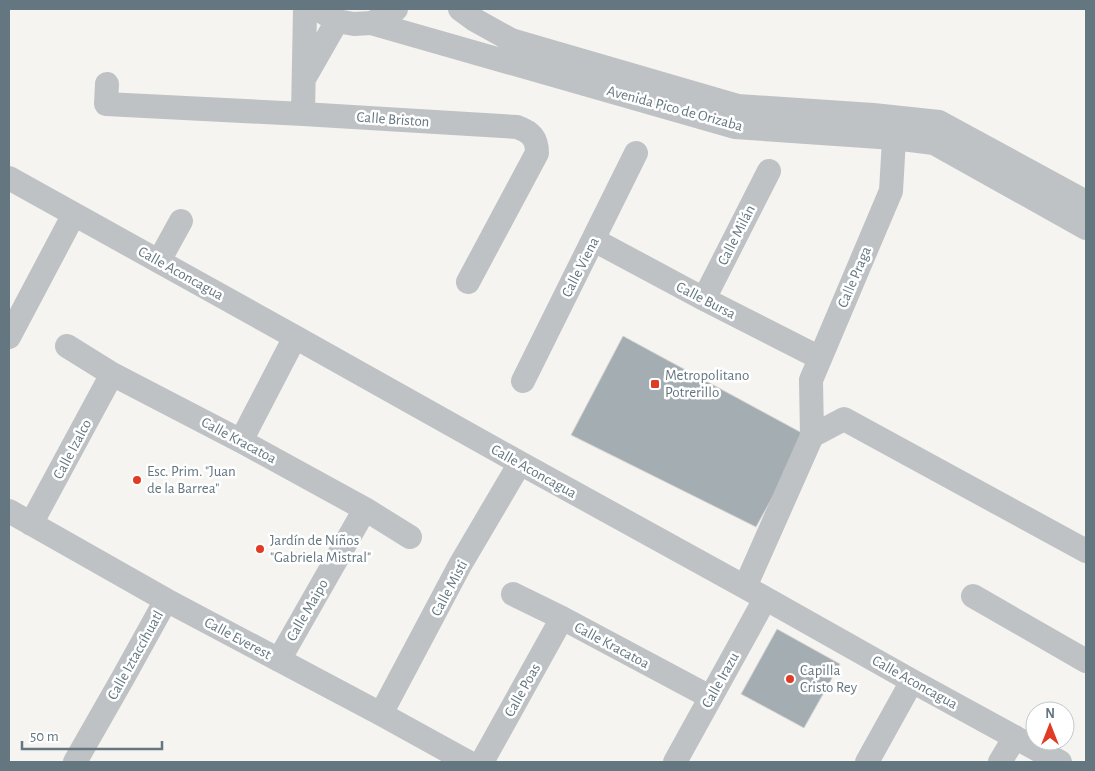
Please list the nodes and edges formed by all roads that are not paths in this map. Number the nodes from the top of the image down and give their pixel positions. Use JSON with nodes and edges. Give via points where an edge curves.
{"nodes":[{"id":1,"x":305,"y":9,"type":"edge"},
{"id":2,"x":396,"y":9,"type":"edge"},
{"id":3,"x":460,"y":9,"type":"edge"},
{"id":4,"x":328,"y":15,"type":"edge"},
{"id":5,"x":371,"y":23,"type":"junction"},
{"id":6,"x":304,"y":78,"type":"junction"},
{"id":7,"x":107,"y":84,"type":"dead end"},
{"id":8,"x":303,"y":114,"type":"junction"},
{"id":9,"x":895,"y":128,"type":"junction"},
{"id":10,"x":636,"y":153,"type":"dead end"},
{"id":11,"x":769,"y":171,"type":"dead end"},
{"id":12,"x":9,"y":178,"type":"edge"},
{"id":13,"x":1086,"y":202,"type":"edge"},
{"id":14,"x":74,"y":214,"type":"junction"},
{"id":15,"x":181,"y":221,"type":"dead end"},
{"id":16,"x":1086,"y":228,"type":"edge"},
{"id":17,"x":594,"y":240,"type":"junction"},
{"id":18,"x":159,"y":261,"type":"junction"},
{"id":19,"x":468,"y":282,"type":"dead end"},
{"id":20,"x":704,"y":299,"type":"junction"},
{"id":21,"x":295,"y":336,"type":"junction"},
{"id":22,"x":9,"y":337,"type":"edge"},
{"id":23,"x":67,"y":346,"type":"dead end"},
{"id":24,"x":820,"y":358,"type":"junction"},
{"id":25,"x":112,"y":374,"type":"junction"},
{"id":26,"x":523,"y":381,"type":"dead end"},
{"id":27,"x":812,"y":436,"type":"junction"},
{"id":28,"x":241,"y":441,"type":"junction"},
{"id":29,"x":520,"y":463,"type":"junction"},
{"id":30,"x":365,"y":509,"type":"junction"},
{"id":31,"x":9,"y":511,"type":"edge"},
{"id":32,"x":31,"y":524,"type":"junction"},
{"id":33,"x":410,"y":538,"type":"dead end"},
{"id":34,"x":1086,"y":551,"type":"edge"},
{"id":35,"x":745,"y":586,"type":"junction"},
{"id":36,"x":513,"y":594,"type":"dead end"},
{"id":37,"x":973,"y":596,"type":"dead end"},
{"id":38,"x":765,"y":599,"type":"junction"},
{"id":39,"x":166,"y":600,"type":"junction"},
{"id":40,"x":562,"y":618,"type":"junction"},
{"id":41,"x":279,"y":660,"type":"junction"},
{"id":42,"x":1086,"y":661,"type":"edge"},
{"id":43,"x":912,"y":681,"type":"junction"},
{"id":44,"x":710,"y":697,"type":"junction"},
{"id":45,"x":381,"y":714,"type":"junction"},
{"id":46,"x":1014,"y":736,"type":"junction"},
{"id":47,"x":75,"y":762,"type":"edge"},
{"id":48,"x":468,"y":762,"type":"edge"},
{"id":49,"x":482,"y":762,"type":"edge"},
{"id":50,"x":675,"y":762,"type":"edge"},
{"id":51,"x":867,"y":762,"type":"edge"},
{"id":52,"x":1000,"y":762,"type":"edge"},
{"id":53,"x":1060,"y":762,"type":"edge"}],
"edges":[{"from":1,"to":6,"type":"street"},
{"from":2,"to":5,"type":"street"},
{"from":3,"to":9,"type":"street","name":"Avenida Pico de Orizaba","via":[[511,40],[738,106],[873,114]]},
{"from":4,"to":5,"type":"street","via":[[354,24]]},
{"from":4,"to":6,"type":"street"},
{"from":5,"to":9,"type":"street","name":"Avenida Pico de Orizaba","via":[[735,127]]},
{"from":6,"to":8,"type":"street"},
{"from":7,"to":8,"type":"street","name":"Calle Briston","via":[[106,104]]},
{"from":8,"to":19,"type":"street","name":"Calle Briston","via":[[527,130],[534,138],[537,153]]},
{"from":9,"to":13,"type":"street","name":"Avenida Pico de Orizaba","via":[[939,122]]},
{"from":9,"to":16,"type":"street","name":"Avenida Pico de Orizaba","via":[[934,143]]},
{"from":9,"to":24,"type":"street","name":"Calle Praga","via":[[891,191]]},
{"from":10,"to":17,"type":"street","name":"Calle Viena"},
{"from":11,"to":20,"type":"street","name":"Calle Milán"},
{"from":12,"to":14,"type":"street","name":"Calle Aconcagua"},
{"from":14,"to":18,"type":"street","name":"Calle Aconcagua"},
{"from":14,"to":22,"type":"street"},
{"from":15,"to":18,"type":"street"},
{"from":17,"to":20,"type":"street","name":"Calle Bursa"},
{"from":17,"to":26,"type":"street","name":"Calle Viena"},
{"from":18,"to":21,"type":"street","name":"Calle Aconcagua"},
{"from":20,"to":24,"type":"street","name":"Calle Bursa"},
{"from":21,"to":28,"type":"street"},
{"from":21,"to":29,"type":"street","name":"Calle Aconcagua"},
{"from":23,"to":25,"type":"street","name":"Calle Kracatoa"},
{"from":24,"to":27,"type":"street","name":"Calle Praga","via":[[810,380]]},
{"from":25,"to":28,"type":"street","name":"Calle Kracatoa"},
{"from":25,"to":32,"type":"street","name":"Calle Izalco"},
{"from":27,"to":34,"type":"street","via":[[844,419]]},
{"from":27,"to":35,"type":"street"},
{"from":28,"to":30,"type":"street","name":"Calle Kracatoa"},
{"from":29,"to":35,"type":"street","name":"Calle Aconcagua"},
{"from":29,"to":45,"type":"street","name":"Calle Misti","via":[[460,565]]},
{"from":30,"to":33,"type":"street","name":"Calle Kracatoa"},
{"from":30,"to":41,"type":"street","name":"Calle Maipo"},
{"from":31,"to":32,"type":"street","name":"Calle Everest"},
{"from":32,"to":39,"type":"street","name":"Calle Everest"},
{"from":35,"to":38,"type":"street","name":"Calle Aconcagua"},
{"from":36,"to":40,"type":"street","name":"Calle Kracatoa"},
{"from":37,"to":42,"type":"street"},
{"from":38,"to":43,"type":"street","name":"Calle Aconcagua"},
{"from":38,"to":44,"type":"street","name":"Calle Irazu"},
{"from":39,"to":41,"type":"street","name":"Calle Everest"},
{"from":39,"to":47,"type":"street","name":"Calle Iztaccíhuatl"},
{"from":40,"to":44,"type":"street","name":"Calle Kracatoa"},
{"from":40,"to":49,"type":"street","name":"Calle Poas"},
{"from":41,"to":45,"type":"street","name":"Calle Everest"},
{"from":43,"to":46,"type":"street","name":"Calle Aconcagua"},
{"from":43,"to":51,"type":"street"},
{"from":44,"to":50,"type":"street","name":"Calle Irazu"},
{"from":45,"to":48,"type":"street","name":"Calle Everest"},
{"from":46,"to":52,"type":"street"},
{"from":46,"to":53,"type":"street","name":"Calle Aconcagua"}]}
